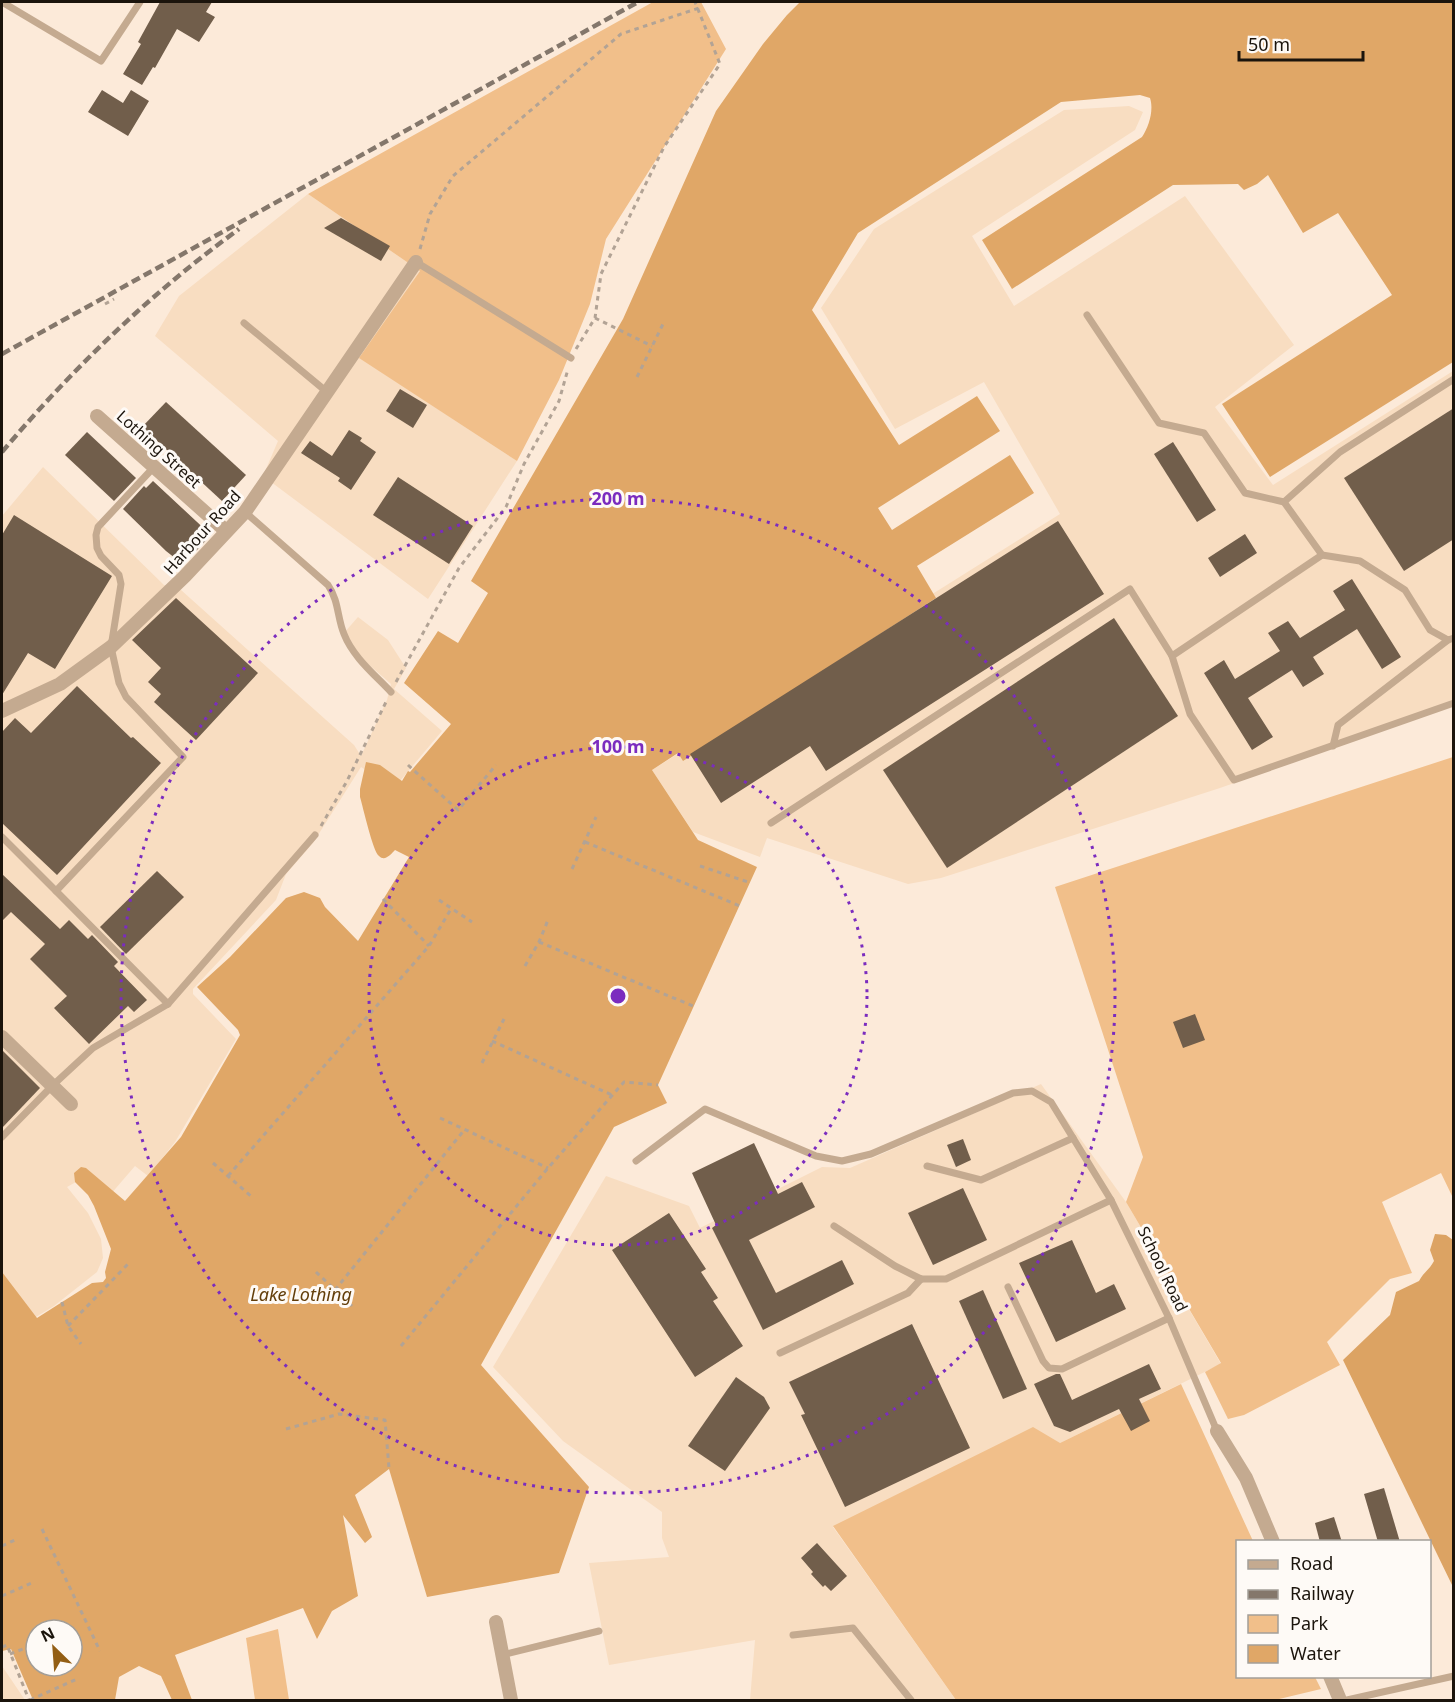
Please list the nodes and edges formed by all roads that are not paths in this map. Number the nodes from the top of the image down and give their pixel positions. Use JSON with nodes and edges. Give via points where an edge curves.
{"nodes":[{"id":1,"x":2,"y":2,"type":"edge"},
{"id":2,"x":140,"y":2,"type":"edge"},
{"id":3,"x":416,"y":262,"type":"joint"},
{"id":4,"x":1087,"y":315,"type":"dead end"},
{"id":5,"x":244,"y":322,"type":"dead end"},
{"id":6,"x":571,"y":358,"type":"road end"},
{"id":7,"x":1454,"y":379,"type":"edge"},
{"id":8,"x":327,"y":392,"type":"junction"},
{"id":9,"x":97,"y":416,"type":"dead end"},
{"id":10,"x":154,"y":467,"type":"junction"},
{"id":11,"x":1284,"y":502,"type":"junction"},
{"id":12,"x":245,"y":513,"type":"junction"},
{"id":13,"x":226,"y":531,"type":"junction"},
{"id":14,"x":1322,"y":555,"type":"junction"},
{"id":15,"x":1451,"y":639,"type":"edge"},
{"id":16,"x":111,"y":647,"type":"junction"},
{"id":17,"x":1172,"y":656,"type":"junction"},
{"id":18,"x":391,"y":692,"type":"road end"},
{"id":19,"x":1454,"y":703,"type":"edge"},
{"id":20,"x":2,"y":711,"type":"edge"},
{"id":21,"x":1333,"y":746,"type":"junction"},
{"id":22,"x":771,"y":823,"type":"dead end"},
{"id":23,"x":315,"y":835,"type":"road end"},
{"id":24,"x":2,"y":837,"type":"edge"},
{"id":25,"x":56,"y":891,"type":"junction"},
{"id":26,"x":168,"y":1004,"type":"junction"},
{"id":27,"x":2,"y":1036,"type":"edge"},
{"id":28,"x":52,"y":1086,"type":"junction"},
{"id":29,"x":71,"y":1104,"type":"dead end"},
{"id":30,"x":2,"y":1137,"type":"edge"},
{"id":31,"x":1073,"y":1138,"type":"junction"},
{"id":32,"x":636,"y":1161,"type":"dead end"},
{"id":33,"x":927,"y":1166,"type":"dead end"},
{"id":34,"x":1111,"y":1200,"type":"junction"},
{"id":35,"x":834,"y":1226,"type":"dead end"},
{"id":36,"x":921,"y":1280,"type":"junction"},
{"id":37,"x":1008,"y":1287,"type":"dead end"},
{"id":38,"x":1169,"y":1318,"type":"junction"},
{"id":39,"x":780,"y":1353,"type":"dead end"},
{"id":40,"x":1217,"y":1431,"type":"joint"},
{"id":41,"x":1272,"y":1540,"type":"edge"},
{"id":42,"x":496,"y":1622,"type":"dead end"},
{"id":43,"x":599,"y":1631,"type":"dead end"},
{"id":44,"x":793,"y":1635,"type":"dead end"},
{"id":45,"x":502,"y":1655,"type":"junction"},
{"id":46,"x":1454,"y":1676,"type":"edge"},
{"id":47,"x":1330,"y":1678,"type":"edge"},
{"id":48,"x":508,"y":1700,"type":"edge"},
{"id":49,"x":911,"y":1701,"type":"edge"},
{"id":50,"x":1340,"y":1701,"type":"edge"},
{"id":51,"x":1347,"y":1701,"type":"edge"}],
"edges":[{"from":1,"to":2,"type":"lane","via":[[101,61]]},
{"from":3,"to":6,"type":"lane"},
{"from":3,"to":8,"type":"street","name":"Harbour Road"},
{"from":4,"to":11,"type":"lane","via":[[1159,423],[1204,433],[1245,493]]},
{"from":5,"to":8,"type":"lane"},
{"from":7,"to":11,"type":"lane","via":[[1340,452]]},
{"from":8,"to":12,"type":"street","name":"Harbour Road"},
{"from":9,"to":10,"type":"street","name":"Lothing Street"},
{"from":10,"to":13,"type":"street","name":"Lothing Street"},
{"from":10,"to":16,"type":"lane","via":[[98,527],[96,535],[101,556],[119,575],[121,584]]},
{"from":11,"to":14,"type":"lane"},
{"from":12,"to":13,"type":"street","name":"Harbour Road"},
{"from":12,"to":18,"type":"lane","via":[[328,585],[352,651]]},
{"from":13,"to":16,"type":"street","name":"Harbour Road"},
{"from":14,"to":15,"type":"lane","via":[[1360,561],[1405,590],[1430,630]]},
{"from":14,"to":17,"type":"lane"},
{"from":15,"to":21,"type":"lane","via":[[1338,725]]},
{"from":16,"to":20,"type":"street","name":"Harbour Road","via":[[60,684]]},
{"from":16,"to":25,"type":"lane","via":[[126,697],[183,757]]},
{"from":17,"to":21,"type":"lane","via":[[1190,714],[1234,780]]},
{"from":17,"to":22,"type":"lane","via":[[1130,589]]},
{"from":19,"to":21,"type":"lane"},
{"from":23,"to":26,"type":"lane"},
{"from":24,"to":25,"type":"lane"},
{"from":25,"to":26,"type":"lane"},
{"from":26,"to":28,"type":"lane","via":[[93,1048]]},
{"from":27,"to":28,"type":"street"},
{"from":28,"to":29,"type":"street"},
{"from":28,"to":30,"type":"lane"},
{"from":31,"to":32,"type":"lane","name":"School Road","via":[[1051,1102],[1032,1091],[1013,1093],[871,1154],[842,1161],[816,1156],[705,1109]]},
{"from":31,"to":33,"type":"lane","via":[[981,1180]]},
{"from":31,"to":34,"type":"lane","name":"School Road"},
{"from":34,"to":36,"type":"lane","via":[[946,1279]]},
{"from":34,"to":38,"type":"lane","name":"School Road"},
{"from":35,"to":36,"type":"lane"},
{"from":36,"to":39,"type":"lane","via":[[908,1293]]},
{"from":37,"to":38,"type":"lane","via":[[1049,1368],[1062,1369]]},
{"from":38,"to":40,"type":"lane","name":"School Road"},
{"from":40,"to":41,"type":"street","name":"School Road","via":[[1246,1478]]},
{"from":42,"to":45,"type":"street"},
{"from":43,"to":45,"type":"lane"},
{"from":44,"to":49,"type":"lane","via":[[853,1628]]},
{"from":45,"to":48,"type":"street"},
{"from":46,"to":51,"type":"lane"},
{"from":47,"to":50,"type":"street"}]}
